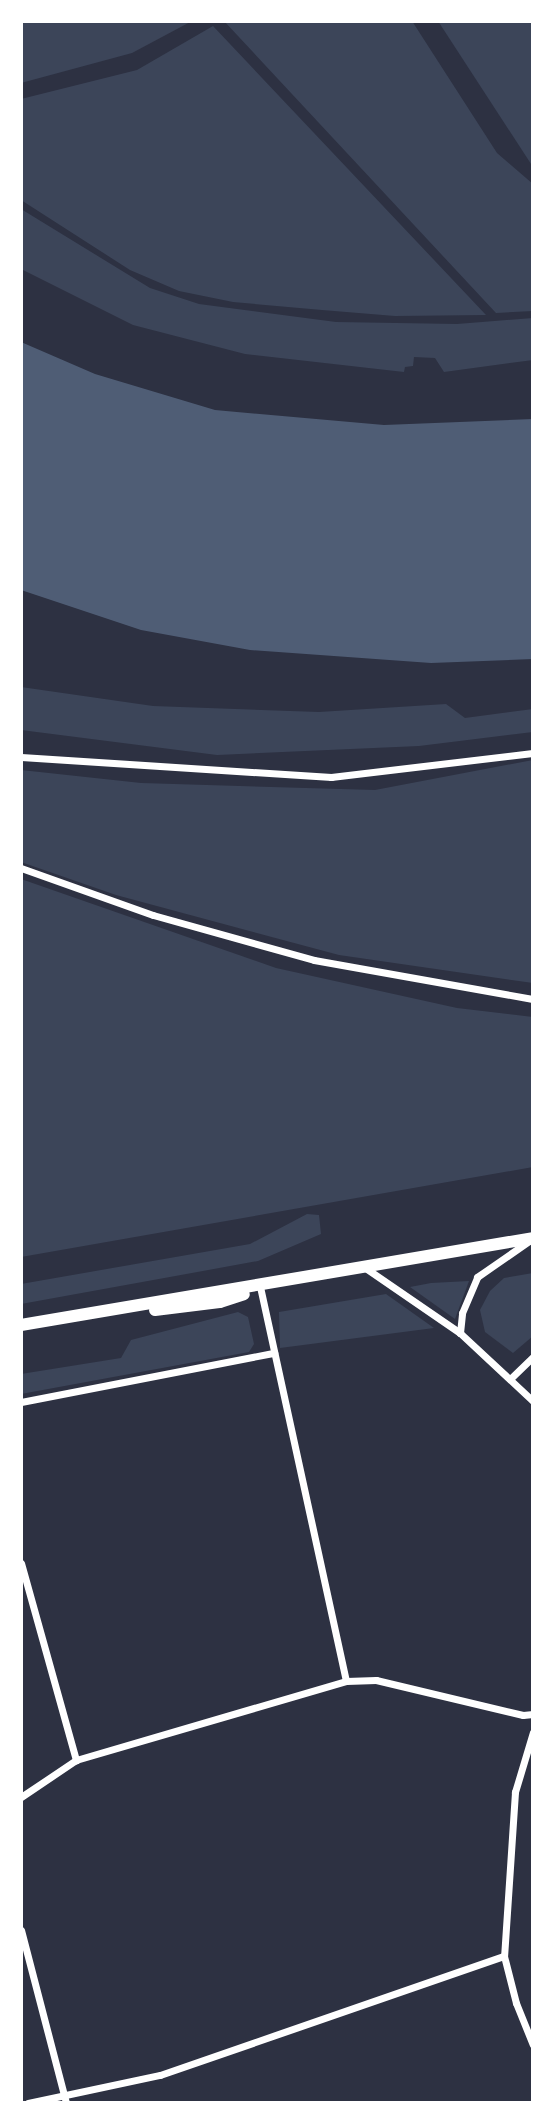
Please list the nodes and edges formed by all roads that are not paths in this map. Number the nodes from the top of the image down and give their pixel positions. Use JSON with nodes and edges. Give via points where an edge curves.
{"nodes":[{"id":1,"x":533,"y":753,"type":"edge"},
{"id":2,"x":21,"y":757,"type":"edge"},
{"id":3,"x":21,"y":868,"type":"edge"},
{"id":4,"x":533,"y":999,"type":"edge"},
{"id":5,"x":532,"y":1239,"type":"edge"},
{"id":6,"x":367,"y":1269,"type":"junction"},
{"id":7,"x":260,"y":1287,"type":"junction"},
{"id":8,"x":21,"y":1326,"type":"edge"},
{"id":9,"x":460,"y":1333,"type":"junction"},
{"id":10,"x":274,"y":1353,"type":"junction"},
{"id":11,"x":533,"y":1357,"type":"edge"},
{"id":12,"x":510,"y":1379,"type":"junction"},
{"id":13,"x":533,"y":1401,"type":"edge"},
{"id":14,"x":21,"y":1402,"type":"edge"},
{"id":15,"x":21,"y":1563,"type":"edge"},
{"id":16,"x":346,"y":1681,"type":"junction"},
{"id":17,"x":533,"y":1714,"type":"edge"},
{"id":18,"x":533,"y":1732,"type":"edge"},
{"id":19,"x":76,"y":1760,"type":"junction"},
{"id":20,"x":21,"y":1797,"type":"edge"},
{"id":21,"x":21,"y":1930,"type":"edge"},
{"id":22,"x":504,"y":1956,"type":"junction"},
{"id":23,"x":533,"y":2045,"type":"edge"},
{"id":24,"x":63,"y":2094,"type":"junction"},
{"id":25,"x":28,"y":2103,"type":"edge"},
{"id":26,"x":66,"y":2103,"type":"edge"}],
"edges":[{"from":1,"to":2,"type":"street","via":[[331,777]]},
{"from":3,"to":4,"type":"street","via":[[153,915],[314,960]]},
{"from":5,"to":6,"type":"main road"},
{"from":5,"to":9,"type":"street","via":[[477,1277],[462,1313]]},
{"from":6,"to":7,"type":"main road"},
{"from":6,"to":9,"type":"street"},
{"from":7,"to":8,"type":"main road","via":[[220,1302]]},
{"from":7,"to":10,"type":"street"},
{"from":9,"to":12,"type":"street"},
{"from":10,"to":14,"type":"street"},
{"from":10,"to":16,"type":"street"},
{"from":11,"to":12,"type":"street"},
{"from":12,"to":13,"type":"street"},
{"from":15,"to":19,"type":"street"},
{"from":16,"to":17,"type":"street","via":[[376,1680]]},
{"from":16,"to":19,"type":"street"},
{"from":18,"to":22,"type":"street","via":[[515,1791]]},
{"from":19,"to":20,"type":"street"},
{"from":21,"to":24,"type":"street"},
{"from":22,"to":23,"type":"street"},
{"from":22,"to":24,"type":"street","via":[[160,2075]]},
{"from":24,"to":25,"type":"street"},
{"from":24,"to":26,"type":"street"}]}
